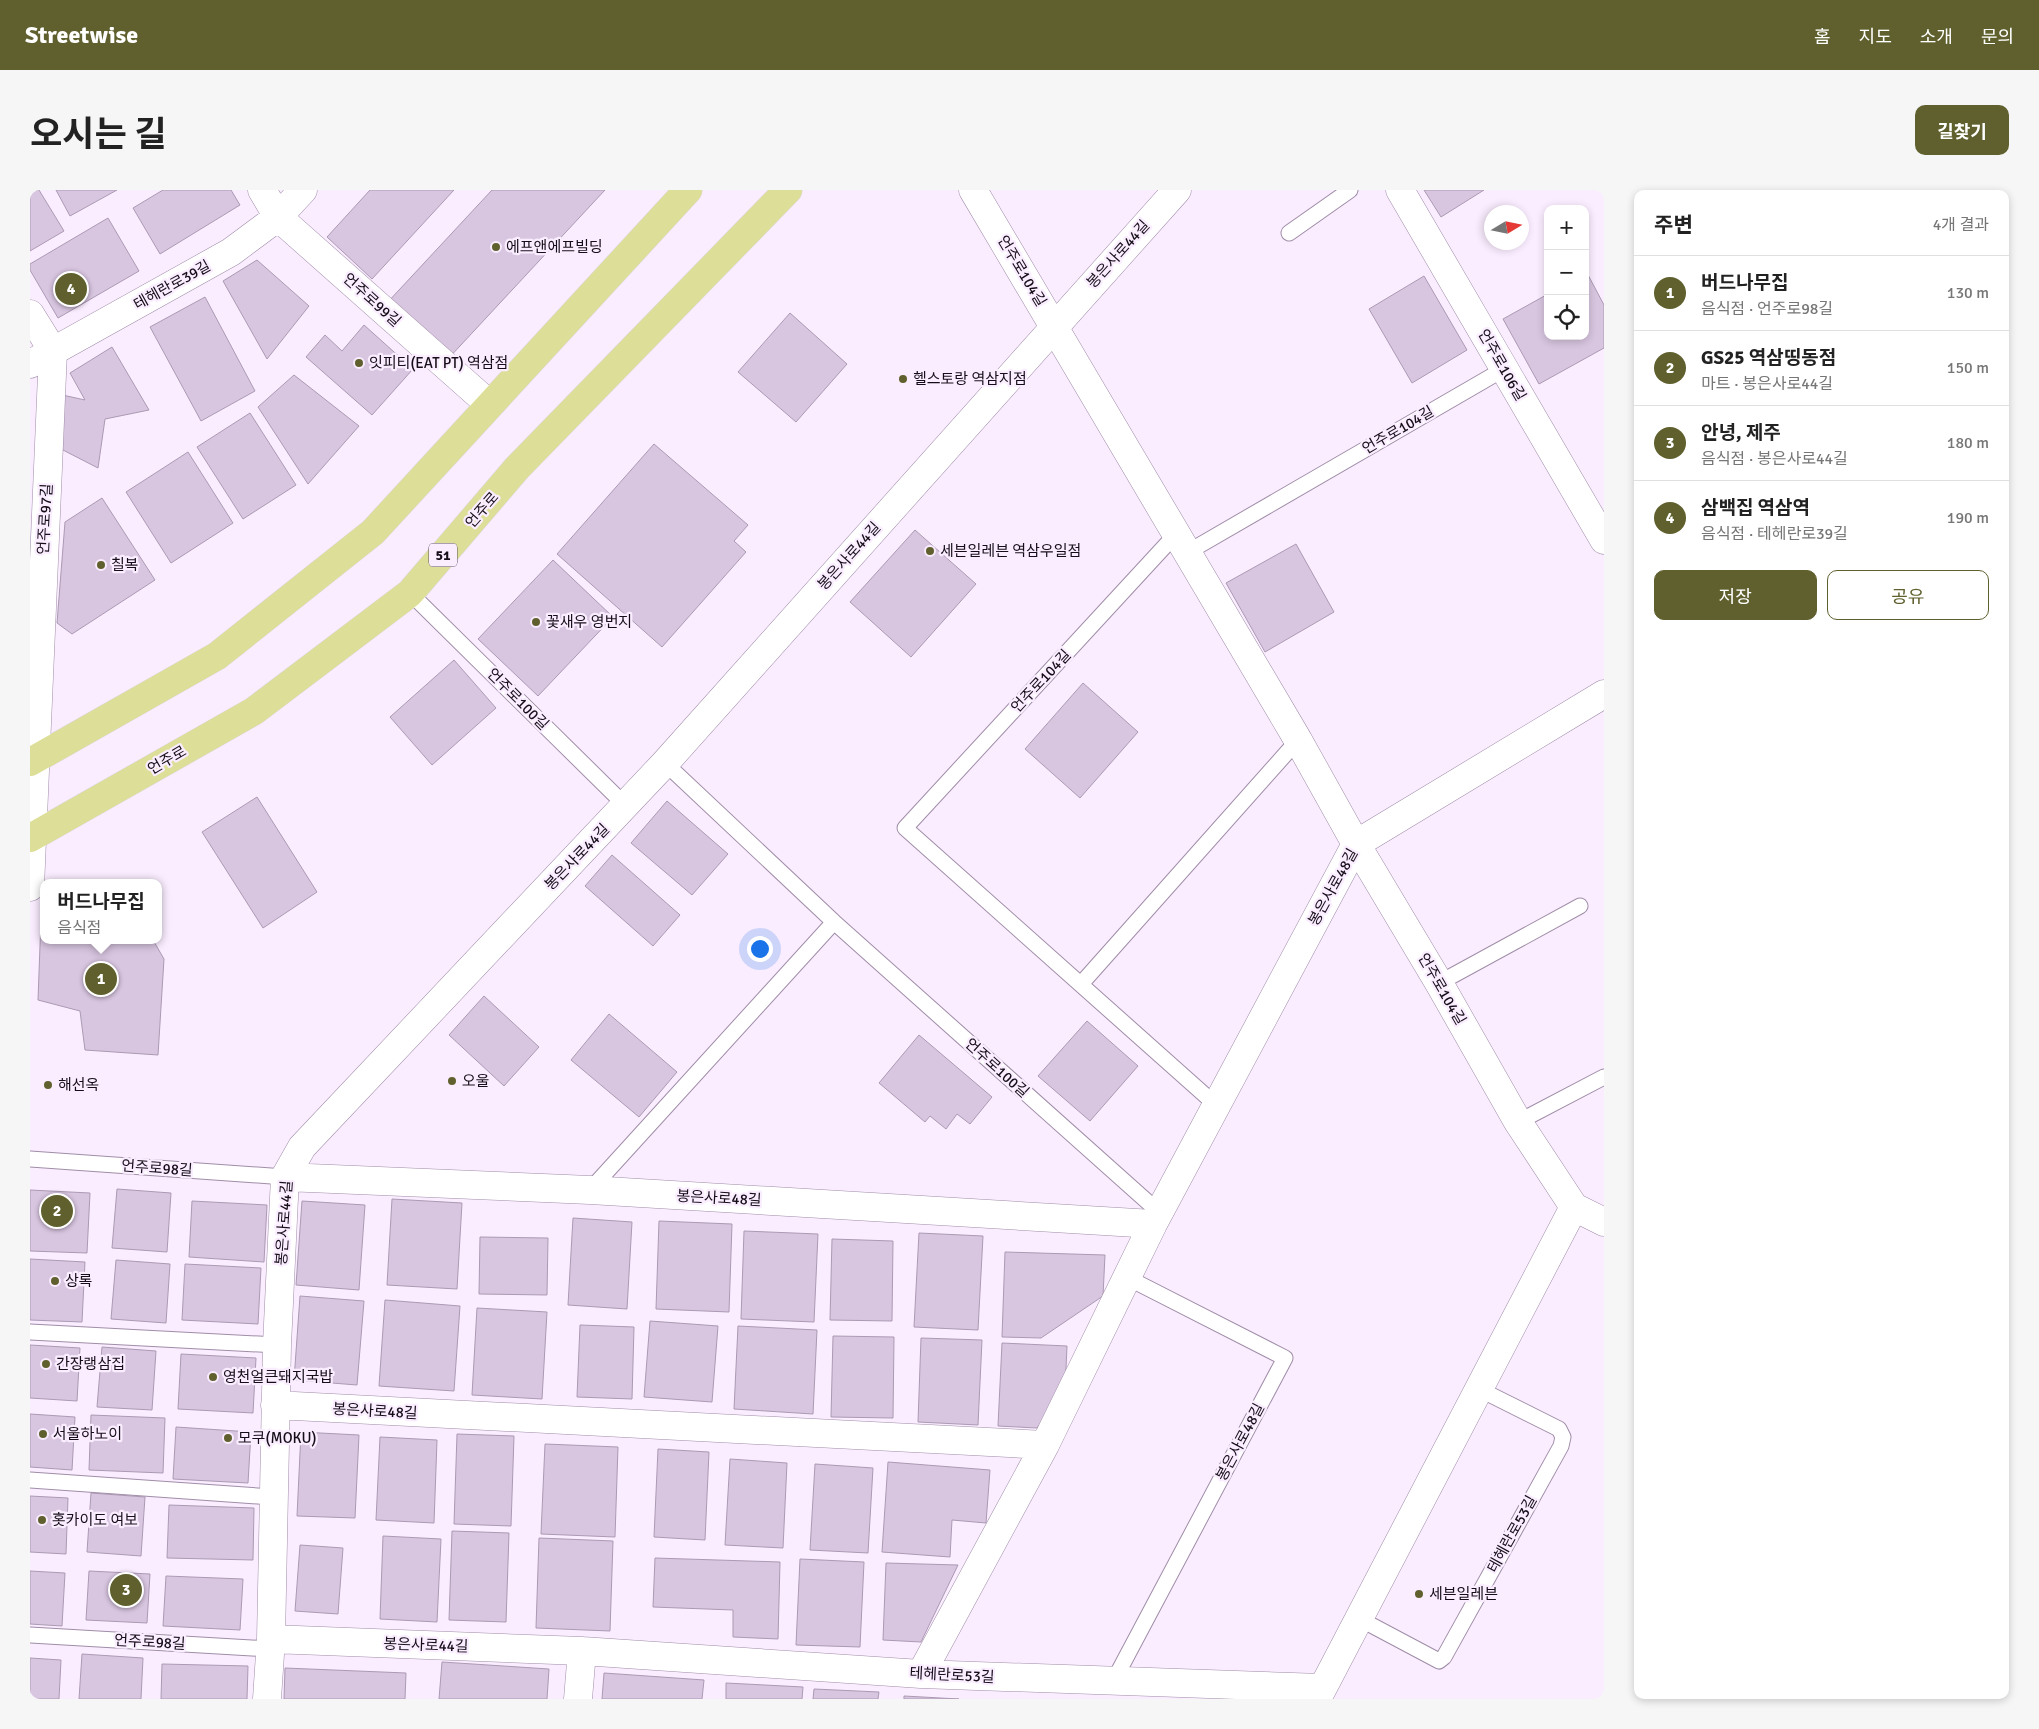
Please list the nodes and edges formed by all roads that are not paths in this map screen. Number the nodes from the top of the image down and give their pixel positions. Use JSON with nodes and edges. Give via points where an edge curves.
{"nodes":[{"id":1,"x":262,"y":190,"type":"edge"},
{"id":2,"x":303,"y":190,"type":"edge"},
{"id":3,"x":688,"y":190,"type":"edge"},
{"id":4,"x":788,"y":190,"type":"edge"},
{"id":5,"x":973,"y":190,"type":"edge"},
{"id":6,"x":1177,"y":190,"type":"edge"},
{"id":7,"x":1350,"y":190,"type":"edge"},
{"id":8,"x":1400,"y":190,"type":"edge"},
{"id":9,"x":278,"y":217,"type":"junction"},
{"id":10,"x":1289,"y":233,"type":"dead end"},
{"id":11,"x":30,"y":314,"type":"edge"},
{"id":12,"x":1054,"y":325,"type":"junction"},
{"id":13,"x":53,"y":350,"type":"junction"},
{"id":14,"x":30,"y":364,"type":"edge"},
{"id":15,"x":1504,"y":369,"type":"junction"},
{"id":16,"x":489,"y":404,"type":"junction"},
{"id":17,"x":1604,"y":540,"type":"edge"},
{"id":18,"x":1182,"y":542,"type":"junction"},
{"id":19,"x":410,"y":593,"type":"junction"},
{"id":20,"x":1604,"y":694,"type":"edge"},
{"id":21,"x":1298,"y":740,"type":"junction"},
{"id":22,"x":32,"y":761,"type":"edge"},
{"id":23,"x":665,"y":763,"type":"junction"},
{"id":24,"x":626,"y":806,"type":"junction"},
{"id":25,"x":31,"y":837,"type":"edge"},
{"id":26,"x":1356,"y":844,"type":"junction"},
{"id":27,"x":30,"y":887,"type":"edge"},
{"id":28,"x":1580,"y":906,"type":"dead end"},
{"id":29,"x":834,"y":922,"type":"junction"},
{"id":30,"x":1439,"y":983,"type":"junction"},
{"id":31,"x":1081,"y":984,"type":"junction"},
{"id":32,"x":1604,"y":1077,"type":"edge"},
{"id":33,"x":1216,"y":1105,"type":"junction"},
{"id":34,"x":1518,"y":1122,"type":"junction"},
{"id":35,"x":30,"y":1159,"type":"edge"},
{"id":36,"x":285,"y":1177,"type":"junction"},
{"id":37,"x":590,"y":1190,"type":"junction"},
{"id":38,"x":1574,"y":1206,"type":"junction"},
{"id":39,"x":1157,"y":1219,"type":"junction"},
{"id":40,"x":1604,"y":1222,"type":"edge"},
{"id":41,"x":1128,"y":1278,"type":"junction"},
{"id":42,"x":30,"y":1332,"type":"edge"},
{"id":43,"x":277,"y":1345,"type":"junction"},
{"id":44,"x":1479,"y":1389,"type":"junction"},
{"id":45,"x":275,"y":1406,"type":"junction"},
{"id":46,"x":1045,"y":1445,"type":"junction"},
{"id":47,"x":30,"y":1480,"type":"edge"},
{"id":48,"x":272,"y":1497,"type":"junction"},
{"id":49,"x":1358,"y":1618,"type":"junction"},
{"id":50,"x":30,"y":1635,"type":"edge"},
{"id":51,"x":270,"y":1644,"type":"junction"},
{"id":52,"x":582,"y":1651,"type":"junction"},
{"id":53,"x":921,"y":1674,"type":"junction"},
{"id":54,"x":1113,"y":1682,"type":"junction"},
{"id":55,"x":1320,"y":1694,"type":"edge"},
{"id":56,"x":267,"y":1699,"type":"edge"},
{"id":57,"x":578,"y":1699,"type":"edge"}],
"edges":[{"from":1,"to":9,"type":"street","name":"언주로99길"},
{"from":2,"to":9,"type":"street","name":"테헤란로39길"},
{"from":3,"to":16,"type":"main road"},
{"from":4,"to":19,"type":"main road","name":"언주로","number":"51","via":[[517,468]]},
{"from":5,"to":12,"type":"street","name":"언주로104길"},
{"from":6,"to":12,"type":"street","name":"봉은사로44길"},
{"from":7,"to":10,"type":"lane"},
{"from":8,"to":15,"type":"street","name":"언주로106길"},
{"from":9,"to":13,"type":"street","name":"테헤란로39길","via":[[232,252]]},
{"from":9,"to":16,"type":"street","name":"언주로99길"},
{"from":11,"to":13,"type":"street"},
{"from":12,"to":18,"type":"street","name":"언주로104길"},
{"from":12,"to":23,"type":"street","name":"봉은사로44길"},
{"from":13,"to":14,"type":"street","name":"테헤란로39길"},
{"from":13,"to":22,"type":"street","name":"언주로97길"},
{"from":15,"to":17,"type":"street","name":"언주로106길"},
{"from":15,"to":18,"type":"lane","name":"언주로104길"},
{"from":16,"to":22,"type":"main road","via":[[373,532],[217,656]]},
{"from":18,"to":21,"type":"street","name":"언주로104길"},
{"from":18,"to":31,"type":"lane","name":"언주로104길","via":[[905,828]]},
{"from":19,"to":24,"type":"lane","name":"언주로100길"},
{"from":19,"to":25,"type":"main road","name":"언주로","number":"51","via":[[254,711]]},
{"from":20,"to":26,"type":"street","name":"봉은사로48길"},
{"from":21,"to":26,"type":"street","name":"언주로104길"},
{"from":21,"to":31,"type":"lane"},
{"from":22,"to":25,"type":"street"},
{"from":23,"to":24,"type":"street","name":"봉은사로44길"},
{"from":23,"to":29,"type":"lane","name":"언주로100길"},
{"from":24,"to":36,"type":"street","name":"봉은사로44길","via":[[302,1147]]},
{"from":25,"to":27,"type":"street"},
{"from":26,"to":30,"type":"street","name":"언주로104길"},
{"from":26,"to":33,"type":"street","name":"봉은사로48길"},
{"from":28,"to":30,"type":"lane"},
{"from":29,"to":37,"type":"lane"},
{"from":29,"to":39,"type":"lane","name":"언주로100길"},
{"from":30,"to":34,"type":"street","name":"언주로104길"},
{"from":31,"to":33,"type":"lane"},
{"from":32,"to":34,"type":"lane"},
{"from":33,"to":39,"type":"street","name":"봉은사로48길"},
{"from":34,"to":38,"type":"street","name":"언주로104길"},
{"from":35,"to":36,"type":"lane","name":"언주로98길"},
{"from":36,"to":37,"type":"street","name":"봉은사로48길"},
{"from":36,"to":43,"type":"street","name":"봉은사로44길"},
{"from":37,"to":39,"type":"street","name":"봉은사로48길"},
{"from":38,"to":40,"type":"street","name":"언주로104길"},
{"from":38,"to":44,"type":"street","name":"테헤란로53길"},
{"from":39,"to":41,"type":"street","name":"봉은사로48길"},
{"from":41,"to":46,"type":"street","name":"봉은사로48길"},
{"from":41,"to":54,"type":"lane","name":"봉은사로48길","via":[[1285,1358]]},
{"from":42,"to":43,"type":"lane"},
{"from":43,"to":45,"type":"street","name":"봉은사로44길"},
{"from":44,"to":49,"type":"street","name":"테헤란로53길"},
{"from":44,"to":49,"type":"lane","name":"테헤란로53길","via":[[1560,1429],[1563,1437],[1561,1446],[1444,1657],[1439,1661]]},
{"from":45,"to":46,"type":"street","name":"봉은사로48길"},
{"from":45,"to":48,"type":"street","name":"봉은사로44길"},
{"from":46,"to":53,"type":"street","name":"봉은사로48길"},
{"from":47,"to":48,"type":"lane"},
{"from":48,"to":51,"type":"street","name":"봉은사로44길"},
{"from":49,"to":55,"type":"street","name":"테헤란로53길"},
{"from":50,"to":51,"type":"lane","name":"언주로98길"},
{"from":51,"to":52,"type":"street","name":"봉은사로44길"},
{"from":51,"to":56,"type":"street","name":"봉은사로44길"},
{"from":52,"to":53,"type":"street","name":"테헤란로53길"},
{"from":52,"to":57,"type":"street"},
{"from":53,"to":54,"type":"street","name":"테헤란로53길"},
{"from":54,"to":55,"type":"street","name":"테헤란로53길"}]}
